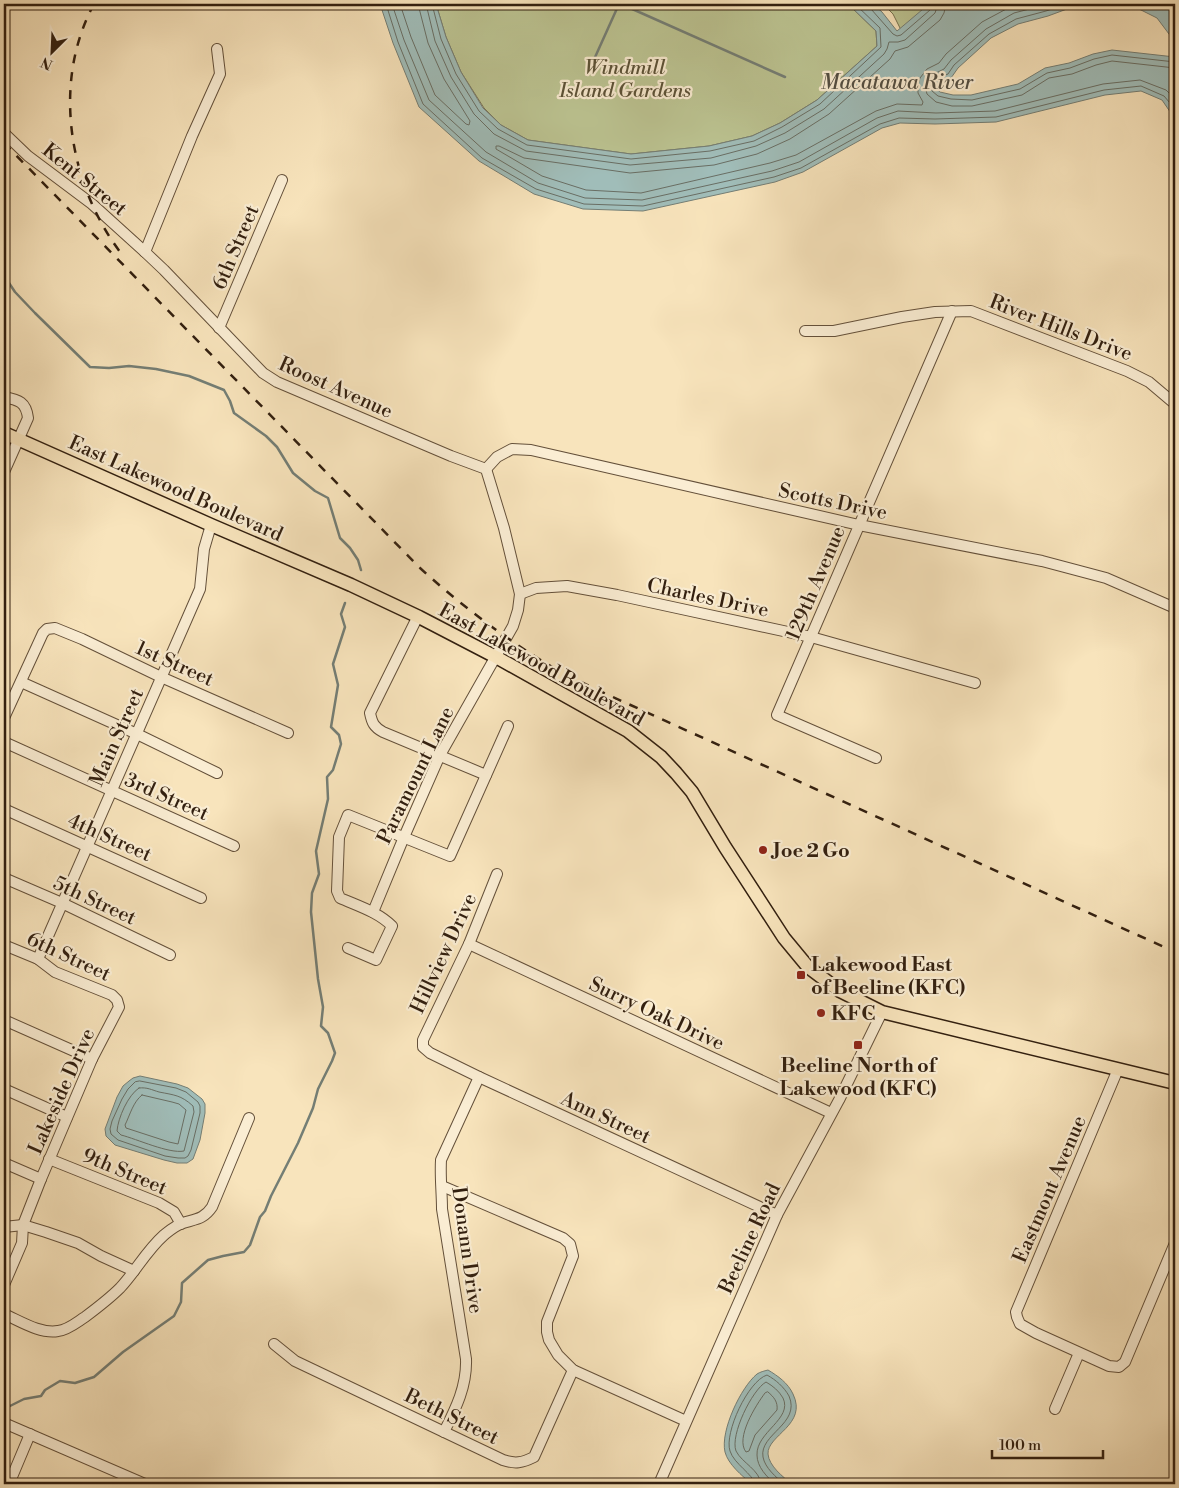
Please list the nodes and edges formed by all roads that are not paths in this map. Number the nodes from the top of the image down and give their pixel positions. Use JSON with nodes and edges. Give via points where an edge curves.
{"nodes":[{"id":1,"x":217,"y":49,"type":"dead end"},
{"id":2,"x":4,"y":133,"type":"edge"},
{"id":3,"x":282,"y":180,"type":"dead end"},
{"id":4,"x":145,"y":252,"type":"junction"},
{"id":5,"x":952,"y":312,"type":"junction"},
{"id":6,"x":219,"y":328,"type":"junction"},
{"id":7,"x":805,"y":331,"type":"dead end"},
{"id":8,"x":4,"y":397,"type":"edge"},
{"id":9,"x":1175,"y":404,"type":"edge"},
{"id":10,"x":4,"y":433,"type":"edge"},
{"id":11,"x":18,"y":439,"type":"junction"},
{"id":12,"x":486,"y":469,"type":"junction"},
{"id":13,"x":4,"y":472,"type":"edge"},
{"id":14,"x":211,"y":525,"type":"junction"},
{"id":15,"x":859,"y":525,"type":"junction"},
{"id":16,"x":520,"y":594,"type":"junction"},
{"id":17,"x":1175,"y":608,"type":"edge"},
{"id":18,"x":418,"y":616,"type":"junction"},
{"id":19,"x":811,"y":637,"type":"junction"},
{"id":20,"x":496,"y":657,"type":"junction"},
{"id":21,"x":162,"y":677,"type":"junction"},
{"id":22,"x":21,"y":682,"type":"junction"},
{"id":23,"x":975,"y":683,"type":"dead end"},
{"id":24,"x":4,"y":718,"type":"edge"},
{"id":25,"x":508,"y":726,"type":"dead end"},
{"id":26,"x":288,"y":733,"type":"dead end"},
{"id":27,"x":137,"y":734,"type":"junction"},
{"id":28,"x":4,"y":742,"type":"edge"},
{"id":29,"x":440,"y":755,"type":"junction"},
{"id":30,"x":876,"y":758,"type":"dead end"},
{"id":31,"x":218,"y":773,"type":"dead end"},
{"id":32,"x":486,"y":775,"type":"junction"},
{"id":33,"x":111,"y":790,"type":"junction"},
{"id":34,"x":4,"y":809,"type":"edge"},
{"id":35,"x":404,"y":837,"type":"junction"},
{"id":36,"x":87,"y":846,"type":"junction"},
{"id":37,"x":234,"y":846,"type":"dead end"},
{"id":38,"x":498,"y":874,"type":"dead end"},
{"id":39,"x":4,"y":878,"type":"edge"},
{"id":40,"x":201,"y":898,"type":"dead end"},
{"id":41,"x":62,"y":903,"type":"junction"},
{"id":42,"x":373,"y":912,"type":"junction"},
{"id":43,"x":468,"y":944,"type":"junction"},
{"id":44,"x":4,"y":945,"type":"edge"},
{"id":45,"x":348,"y":948,"type":"dead end"},
{"id":46,"x":170,"y":955,"type":"dead end"},
{"id":47,"x":38,"y":959,"type":"junction"},
{"id":48,"x":117,"y":1000,"type":"joint"},
{"id":49,"x":882,"y":1012,"type":"junction"},
{"id":50,"x":4,"y":1020,"type":"edge"},
{"id":51,"x":423,"y":1047,"type":"joint"},
{"id":52,"x":92,"y":1059,"type":"junction"},
{"id":53,"x":1118,"y":1069,"type":"junction"},
{"id":54,"x":479,"y":1078,"type":"junction"},
{"id":55,"x":1175,"y":1083,"type":"edge"},
{"id":56,"x":4,"y":1089,"type":"edge"},
{"id":57,"x":831,"y":1113,"type":"junction"},
{"id":58,"x":67,"y":1117,"type":"junction"},
{"id":59,"x":249,"y":1118,"type":"dead end"},
{"id":60,"x":49,"y":1158,"type":"junction"},
{"id":61,"x":4,"y":1163,"type":"edge"},
{"id":62,"x":41,"y":1178,"type":"junction"},
{"id":63,"x":442,"y":1186,"type":"junction"},
{"id":64,"x":777,"y":1215,"type":"junction"},
{"id":65,"x":181,"y":1224,"type":"junction"},
{"id":66,"x":22,"y":1225,"type":"junction"},
{"id":67,"x":4,"y":1227,"type":"edge"},
{"id":68,"x":1175,"y":1243,"type":"edge"},
{"id":69,"x":134,"y":1271,"type":"junction"},
{"id":70,"x":4,"y":1285,"type":"edge"},
{"id":71,"x":4,"y":1314,"type":"edge"},
{"id":72,"x":274,"y":1344,"type":"dead end"},
{"id":73,"x":1079,"y":1353,"type":"junction"},
{"id":74,"x":573,"y":1370,"type":"junction"},
{"id":75,"x":1055,"y":1409,"type":"dead end"},
{"id":76,"x":686,"y":1421,"type":"junction"},
{"id":77,"x":4,"y":1423,"type":"edge"},
{"id":78,"x":444,"y":1432,"type":"junction"},
{"id":79,"x":30,"y":1434,"type":"junction"},
{"id":80,"x":8,"y":1484,"type":"edge"},
{"id":81,"x":145,"y":1484,"type":"edge"},
{"id":82,"x":659,"y":1484,"type":"edge"}],
"edges":[{"from":1,"to":4,"type":"street","via":[[220,74]]},
{"from":2,"to":4,"type":"street","name":"Kent Street"},
{"from":3,"to":6,"type":"street","name":"6th Street"},
{"from":4,"to":6,"type":"street","name":"Roost Avenue"},
{"from":5,"to":7,"type":"street","name":"River Hills Drive","via":[[902,317],[834,331]]},
{"from":5,"to":9,"type":"street","name":"River Hills Drive","via":[[980,314],[1127,371],[1149,382]]},
{"from":5,"to":15,"type":"street","name":"129th Avenue"},
{"from":6,"to":12,"type":"street","name":"Roost Avenue","via":[[263,373],[278,382]]},
{"from":8,"to":11,"type":"street","via":[[18,400],[27,411],[28,418]]},
{"from":10,"to":11,"type":"main road","name":"East Lakewood Boulevard"},
{"from":11,"to":13,"type":"street"},
{"from":11,"to":14,"type":"main road","name":"East Lakewood Boulevard"},
{"from":12,"to":15,"type":"street","name":"Scotts Drive","via":[[512,448],[531,450]]},
{"from":12,"to":16,"type":"street"},
{"from":14,"to":18,"type":"main road","name":"East Lakewood Boulevard"},
{"from":14,"to":21,"type":"street","name":"Main Street","via":[[204,549],[200,588]]},
{"from":15,"to":17,"type":"street","name":"Scotts Drive","via":[[1042,561],[1106,578]]},
{"from":15,"to":19,"type":"street","name":"129th Avenue"},
{"from":16,"to":19,"type":"street","name":"Charles Drive","via":[[536,588],[566,586]]},
{"from":16,"to":20,"type":"street","via":[[514,626]]},
{"from":18,"to":20,"type":"main road","name":"East Lakewood Boulevard"},
{"from":18,"to":29,"type":"street","via":[[370,713],[376,729]]},
{"from":19,"to":23,"type":"street","name":"Charles Drive"},
{"from":19,"to":30,"type":"street","name":"129th Avenue","via":[[777,715]]},
{"from":20,"to":29,"type":"street","name":"Paramount Lane"},
{"from":20,"to":49,"type":"main road","name":"East Lakewood Boulevard","via":[[622,727],[661,757],[692,792],[784,938],[808,967],[840,991]]},
{"from":21,"to":22,"type":"street","name":"1st Street","via":[[55,628],[43,633]]},
{"from":21,"to":26,"type":"street","name":"1st Street"},
{"from":21,"to":27,"type":"street","name":"Main Street"},
{"from":22,"to":24,"type":"street"},
{"from":22,"to":27,"type":"street"},
{"from":25,"to":32,"type":"street"},
{"from":27,"to":31,"type":"street"},
{"from":27,"to":33,"type":"street","name":"Main Street"},
{"from":28,"to":33,"type":"street","name":"3rd Street"},
{"from":29,"to":32,"type":"street"},
{"from":29,"to":35,"type":"street","name":"Paramount Lane"},
{"from":32,"to":35,"type":"street","via":[[450,856]]},
{"from":33,"to":36,"type":"street","name":"Main Street"},
{"from":33,"to":37,"type":"street","name":"3rd Street"},
{"from":34,"to":36,"type":"street","name":"4th Street"},
{"from":35,"to":42,"type":"street","name":"Paramount Lane"},
{"from":35,"to":42,"type":"street","via":[[348,815],[345,822],[339,837],[337,891],[340,898]]},
{"from":36,"to":40,"type":"street","name":"4th Street"},
{"from":36,"to":41,"type":"street","name":"Main Street"},
{"from":38,"to":43,"type":"street","name":"Hillview Drive"},
{"from":39,"to":41,"type":"street","name":"5th Street"},
{"from":41,"to":46,"type":"street","name":"5th Street"},
{"from":41,"to":47,"type":"street","name":"Main Street"},
{"from":42,"to":45,"type":"street","via":[[392,926],[376,960]]},
{"from":43,"to":51,"type":"street","name":"Hillview Drive","via":[[422,1040]]},
{"from":43,"to":57,"type":"street","name":"Surry Oak Drive"},
{"from":44,"to":47,"type":"street","name":"6th Street"},
{"from":47,"to":48,"type":"street","name":"6th Street","via":[[55,972]]},
{"from":48,"to":52,"type":"street","name":"Lakeside Drive","via":[[119,1007]]},
{"from":49,"to":53,"type":"main road","name":"East Lakewood Boulevard"},
{"from":49,"to":57,"type":"street","name":"Beeline Road"},
{"from":50,"to":52,"type":"street"},
{"from":51,"to":54,"type":"street","name":"Ann Street"},
{"from":52,"to":58,"type":"street","name":"Lakeside Drive"},
{"from":53,"to":55,"type":"main road","name":"East Lakewood Boulevard"},
{"from":53,"to":73,"type":"street","name":"Eastmont Avenue","via":[[1016,1312],[1020,1324]]},
{"from":54,"to":63,"type":"street","name":"Donann Drive","via":[[441,1160]]},
{"from":54,"to":64,"type":"street","name":"Ann Street"},
{"from":56,"to":58,"type":"street"},
{"from":57,"to":64,"type":"street","name":"Beeline Road"},
{"from":58,"to":60,"type":"street","name":"Lakeside Drive"},
{"from":59,"to":65,"type":"street","via":[[212,1207],[199,1219]]},
{"from":60,"to":62,"type":"street","name":"Lakeside Drive"},
{"from":60,"to":65,"type":"street","name":"9th Street","via":[[159,1203],[174,1212]]},
{"from":61,"to":62,"type":"street"},
{"from":62,"to":66,"type":"street","name":"Lakeside Drive"},
{"from":63,"to":74,"type":"street","via":[[563,1238],[570,1244],[573,1256],[547,1322],[547,1332],[558,1355]]},
{"from":63,"to":78,"type":"street","name":"Donann Drive","via":[[442,1209],[467,1373],[461,1396]]},
{"from":64,"to":76,"type":"street","name":"Beeline Road"},
{"from":65,"to":69,"type":"street","via":[[165,1234]]},
{"from":66,"to":67,"type":"street"},
{"from":66,"to":69,"type":"street","via":[[78,1243]]},
{"from":66,"to":70,"type":"street","name":"Lakeside Drive","via":[[22,1243]]},
{"from":68,"to":73,"type":"street","via":[[1124,1362],[1119,1367],[1108,1366]]},
{"from":69,"to":71,"type":"street","via":[[99,1306],[58,1331],[42,1330]]},
{"from":72,"to":78,"type":"street","name":"Beth Street","via":[[295,1361]]},
{"from":73,"to":75,"type":"street"},
{"from":74,"to":76,"type":"street"},
{"from":74,"to":78,"type":"street","name":"Beth Street","via":[[534,1457],[524,1462],[514,1464],[503,1460]]},
{"from":76,"to":82,"type":"street","name":"Beeline Road"},
{"from":77,"to":79,"type":"street"},
{"from":79,"to":80,"type":"street"},
{"from":79,"to":81,"type":"street"}]}
